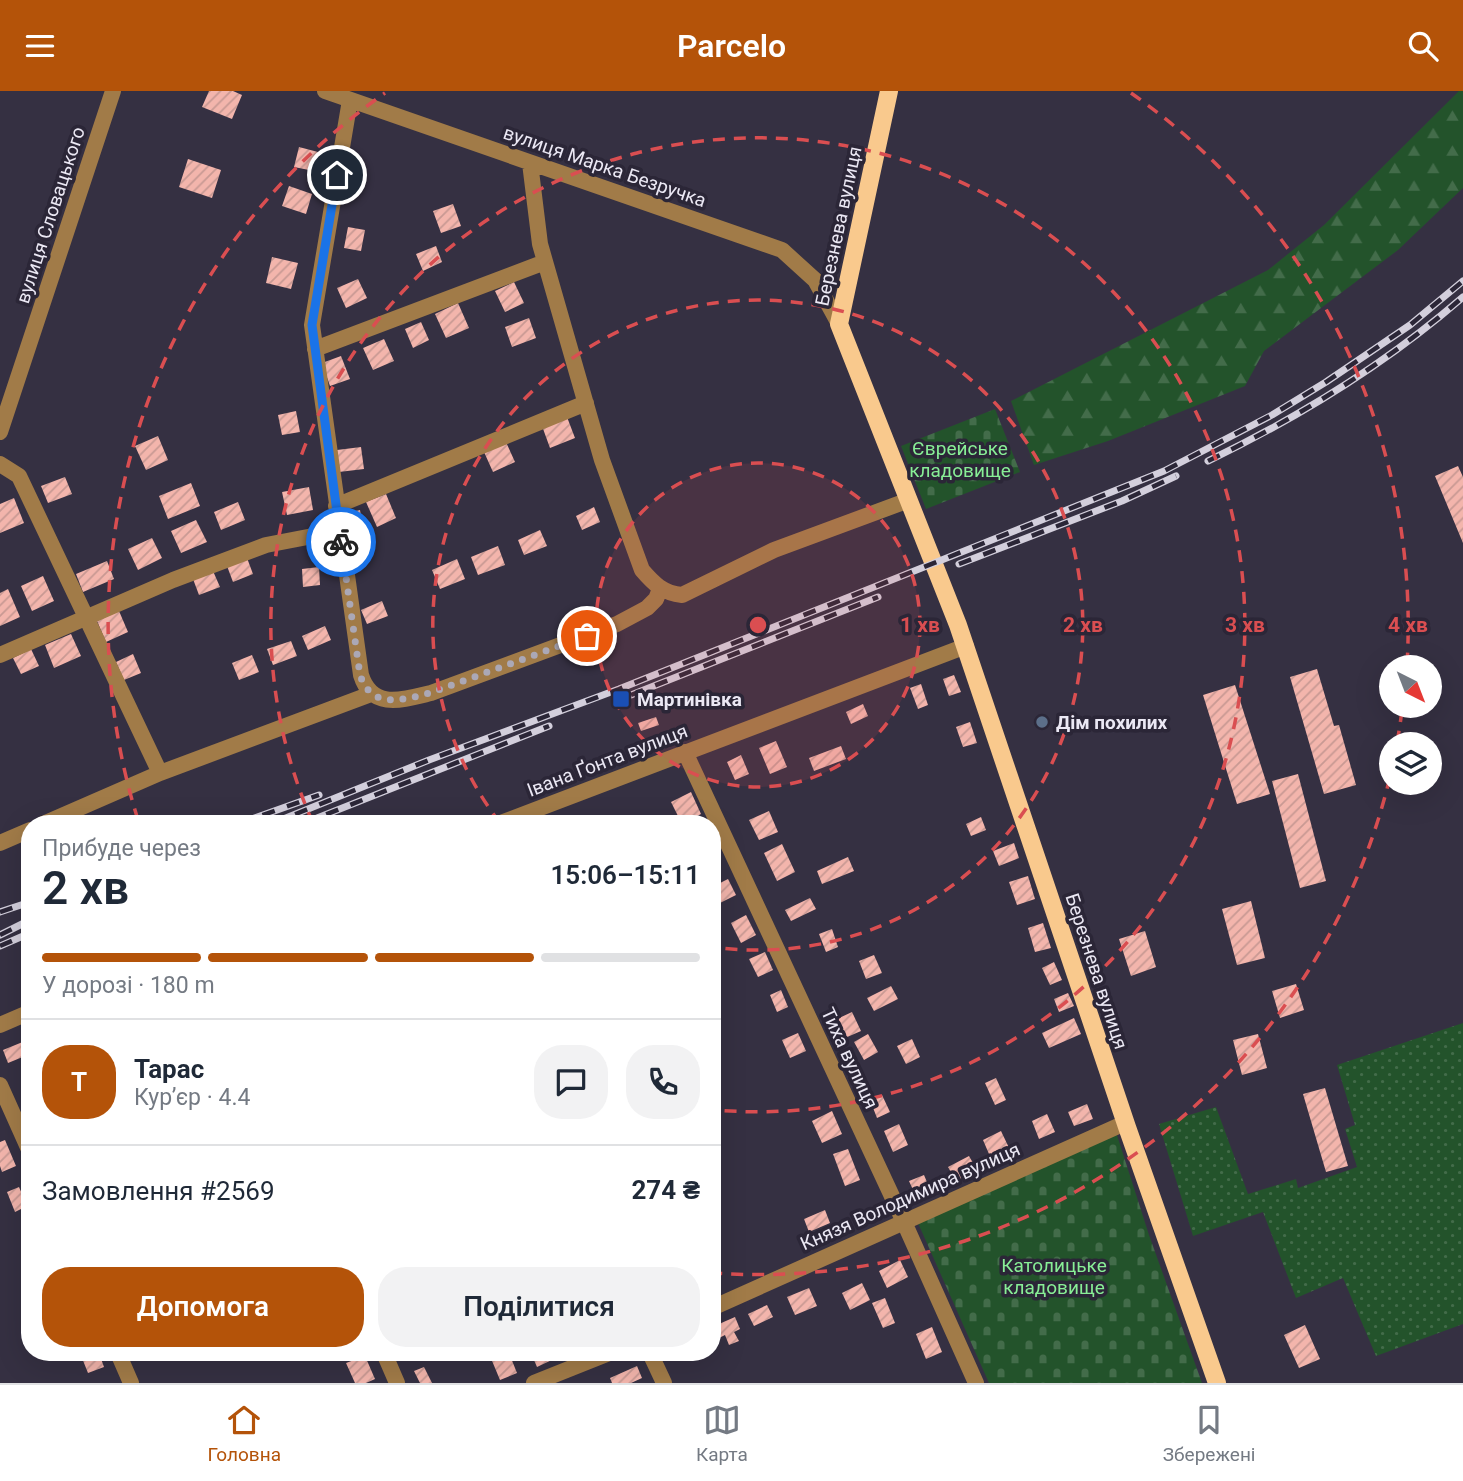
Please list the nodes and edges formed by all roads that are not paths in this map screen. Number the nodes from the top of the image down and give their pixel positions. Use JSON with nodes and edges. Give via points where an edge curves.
{"nodes":[{"id":1,"x":113,"y":91,"type":"edge"},
{"id":2,"x":325,"y":91,"type":"edge"},
{"id":3,"x":889,"y":91,"type":"edge"},
{"id":4,"x":350,"y":100,"type":"junction"},
{"id":5,"x":530,"y":163,"type":"junction"},
{"id":6,"x":545,"y":262,"type":"junction"},
{"id":7,"x":839,"y":324,"type":"junction"},
{"id":8,"x":315,"y":349,"type":"junction"},
{"id":9,"x":586,"y":403,"type":"junction"},
{"id":10,"x":0,"y":432,"type":"edge"},
{"id":11,"x":0,"y":464,"type":"edge"},
{"id":12,"x":909,"y":500,"type":"junction"},
{"id":13,"x":336,"y":506,"type":"junction"},
{"id":14,"x":339,"y":531,"type":"junction"},
{"id":15,"x":660,"y":589,"type":"junction"},
{"id":16,"x":87,"y":617,"type":"junction"},
{"id":17,"x":966,"y":646,"type":"junction"},
{"id":18,"x":0,"y":655,"type":"edge"},
{"id":19,"x":371,"y":694,"type":"junction"},
{"id":20,"x":685,"y":752,"type":"junction"},
{"id":21,"x":160,"y":773,"type":"junction"},
{"id":22,"x":64,"y":815,"type":"edge"},
{"id":23,"x":521,"y":815,"type":"edge"},
{"id":24,"x":714,"y":815,"type":"edge"},
{"id":25,"x":721,"y":829,"type":"edge"},
{"id":26,"x":21,"y":834,"type":"edge"},
{"id":27,"x":0,"y":843,"type":"edge"},
{"id":28,"x":21,"y":1016,"type":"edge"},
{"id":29,"x":0,"y":1025,"type":"edge"},
{"id":30,"x":0,"y":1085,"type":"edge"},
{"id":31,"x":1125,"y":1123,"type":"junction"},
{"id":32,"x":21,"y":1132,"type":"edge"},
{"id":33,"x":904,"y":1222,"type":"junction"},
{"id":34,"x":721,"y":1304,"type":"edge"},
{"id":35,"x":121,"y":1361,"type":"edge"},
{"id":36,"x":387,"y":1361,"type":"edge"},
{"id":37,"x":590,"y":1361,"type":"edge"},
{"id":38,"x":654,"y":1361,"type":"edge"},
{"id":39,"x":131,"y":1383,"type":"edge"},
{"id":40,"x":397,"y":1383,"type":"edge"},
{"id":41,"x":534,"y":1383,"type":"edge"},
{"id":42,"x":664,"y":1383,"type":"edge"},
{"id":43,"x":976,"y":1383,"type":"edge"},
{"id":44,"x":1217,"y":1383,"type":"edge"}],
"edges":[{"from":1,"to":10,"type":"street","name":"вулиця Словацького"},
{"from":2,"to":4,"type":"street","name":"вулиця Марка Безручка"},
{"from":3,"to":7,"type":"main road","name":"Березнева вулиця"},
{"from":4,"to":5,"type":"street","name":"вулиця Марка Безручка"},
{"from":4,"to":8,"type":"street","via":[[312,325]]},
{"from":5,"to":6,"type":"street"},
{"from":5,"to":7,"type":"street","name":"вулиця Марка Безручка","via":[[782,250],[815,280]]},
{"from":6,"to":8,"type":"street"},
{"from":6,"to":9,"type":"street"},
{"from":7,"to":12,"type":"main road","name":"Березнева вулиця"},
{"from":8,"to":13,"type":"street"},
{"from":9,"to":13,"type":"street"},
{"from":9,"to":15,"type":"street","via":[[642,570]]},
{"from":11,"to":16,"type":"street","via":[[19,476]]},
{"from":12,"to":15,"type":"street","via":[[774,550],[682,595]]},
{"from":12,"to":17,"type":"main road","name":"Березнева вулиця"},
{"from":13,"to":14,"type":"street"},
{"from":14,"to":16,"type":"street","via":[[266,545]]},
{"from":14,"to":19,"type":"street","via":[[360,675]]},
{"from":15,"to":19,"type":"street","via":[[647,608],[617,624],[470,680],[406,699]]},
{"from":16,"to":18,"type":"street"},
{"from":16,"to":21,"type":"street"},
{"from":17,"to":20,"type":"street","name":"Івана Ґонта вулиця"},
{"from":17,"to":31,"type":"main road","name":"Березнева вулиця"},
{"from":19,"to":21,"type":"street"},
{"from":20,"to":23,"type":"street","name":"Івана Ґонта вулиця"},
{"from":20,"to":24,"type":"street","name":"Тиха вулиця"},
{"from":21,"to":22,"type":"street"},
{"from":25,"to":33,"type":"street","name":"Тиха вулиця"},
{"from":26,"to":27,"type":"street"},
{"from":28,"to":29,"type":"street"},
{"from":30,"to":32,"type":"street"},
{"from":31,"to":33,"type":"street","name":"Князя Володимира вулиця"},
{"from":31,"to":44,"type":"main road","name":"Березнева вулиця"},
{"from":33,"to":34,"type":"street","name":"Князя Володимира вулиця"},
{"from":33,"to":43,"type":"street","name":"Тиха вулиця"},
{"from":35,"to":39,"type":"street"},
{"from":36,"to":40,"type":"street"},
{"from":37,"to":41,"type":"street"},
{"from":38,"to":42,"type":"street"}]}
